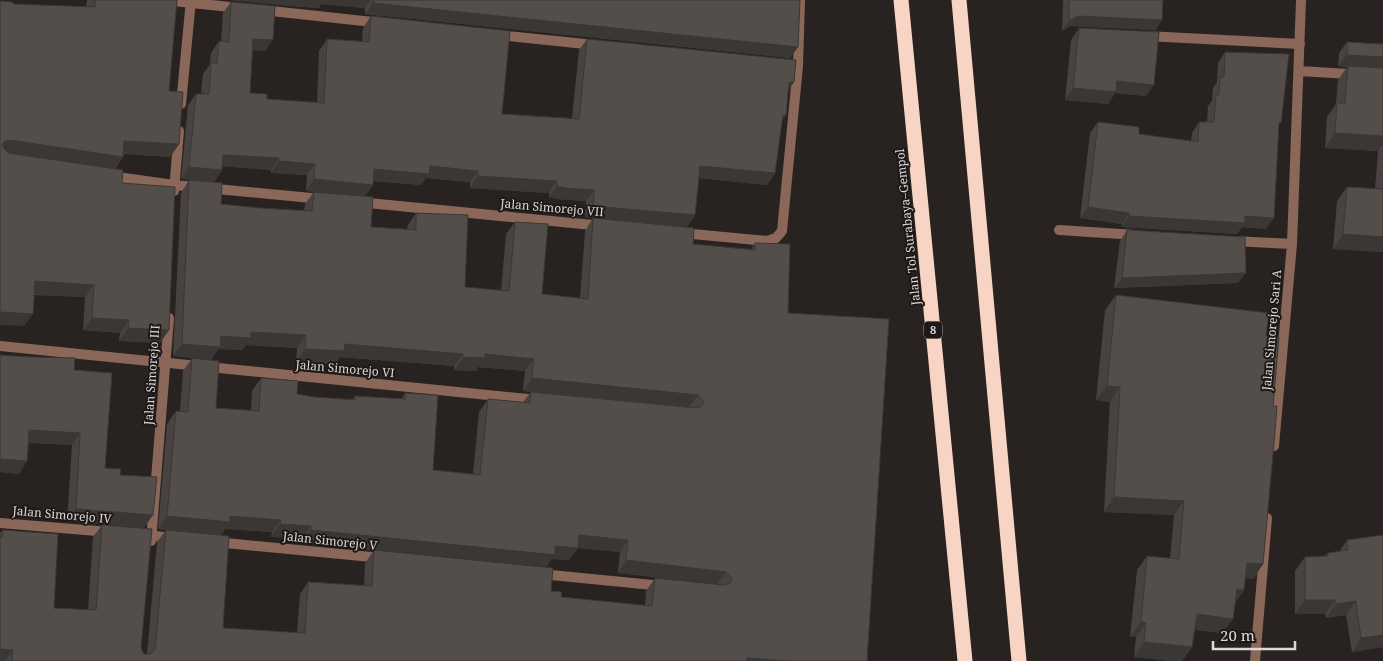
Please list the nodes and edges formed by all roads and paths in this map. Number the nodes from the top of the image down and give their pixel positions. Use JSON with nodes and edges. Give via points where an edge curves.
{"nodes":[{"id":1,"x":164,"y":0,"type":"edge"},
{"id":2,"x":800,"y":0,"type":"edge"},
{"id":3,"x":901,"y":0,"type":"edge"},
{"id":4,"x":959,"y":0,"type":"edge"},
{"id":5,"x":1301,"y":0,"type":"edge"},
{"id":6,"x":190,"y":1,"type":"edge"},
{"id":7,"x":396,"y":24,"type":"edge"},
{"id":8,"x":484,"y":33,"type":"edge"},
{"id":9,"x":1139,"y":36,"type":"edge"},
{"id":10,"x":1300,"y":44,"type":"junction"},
{"id":11,"x":602,"y":46,"type":"edge"},
{"id":12,"x":1299,"y":71,"type":"junction"},
{"id":13,"x":1383,"y":76,"type":"edge"},
{"id":14,"x":100,"y":174,"type":"edge"},
{"id":15,"x":174,"y":185,"type":"junction"},
{"id":16,"x":174,"y":205,"type":"edge"},
{"id":17,"x":609,"y":226,"type":"edge"},
{"id":18,"x":1059,"y":230,"type":"dead end"},
{"id":19,"x":668,"y":232,"type":"edge"},
{"id":20,"x":1146,"y":235,"type":"edge"},
{"id":21,"x":1224,"y":240,"type":"edge"},
{"id":22,"x":1292,"y":244,"type":"junction"},
{"id":23,"x":169,"y":304,"type":"edge"},
{"id":24,"x":0,"y":346,"type":"edge"},
{"id":25,"x":166,"y":364,"type":"junction"},
{"id":26,"x":550,"y":401,"type":"edge"},
{"id":27,"x":1273,"y":453,"type":"edge"},
{"id":28,"x":1269,"y":502,"type":"edge"},
{"id":29,"x":0,"y":523,"type":"edge"},
{"id":30,"x":151,"y":535,"type":"junction"},
{"id":31,"x":181,"y":538,"type":"edge"},
{"id":32,"x":201,"y":540,"type":"edge"},
{"id":33,"x":149,"y":555,"type":"edge"},
{"id":34,"x":389,"y":559,"type":"edge"},
{"id":35,"x":528,"y":573,"type":"edge"},
{"id":36,"x":676,"y":587,"type":"edge"},
{"id":37,"x":966,"y":661,"type":"edge"},
{"id":38,"x":1019,"y":661,"type":"edge"},
{"id":39,"x":1255,"y":661,"type":"edge"}],
"edges":[{"from":1,"to":6,"type":"street"},
{"from":2,"to":19,"type":"street","via":[[782,231],[767,241]]},
{"from":3,"to":37,"type":"highway","name":"Jalan Tol Surabaya–Gempol","number":"8"},
{"from":4,"to":38,"type":"highway"},
{"from":5,"to":10,"type":"street","name":"Jalan Simorejo Sari A"},
{"from":6,"to":7,"type":"street"},
{"from":6,"to":15,"type":"street"},
{"from":8,"to":11,"type":"street"},
{"from":9,"to":10,"type":"street"},
{"from":10,"to":12,"type":"street","name":"Jalan Simorejo Sari A"},
{"from":12,"to":13,"type":"street"},
{"from":12,"to":22,"type":"street","name":"Jalan Simorejo Sari A"},
{"from":14,"to":15,"type":"street","name":"Jalan Simorejo VII"},
{"from":15,"to":16,"type":"street"},
{"from":15,"to":17,"type":"street","name":"Jalan Simorejo VII"},
{"from":18,"to":20,"type":"street"},
{"from":21,"to":22,"type":"street"},
{"from":22,"to":27,"type":"street","name":"Jalan Simorejo Sari A"},
{"from":23,"to":25,"type":"street","name":"Jalan Simorejo III"},
{"from":24,"to":25,"type":"street","name":"Jalan Simorejo VI"},
{"from":25,"to":26,"type":"street","name":"Jalan Simorejo VI"},
{"from":25,"to":30,"type":"street","name":"Jalan Simorejo III"},
{"from":28,"to":39,"type":"street"},
{"from":29,"to":30,"type":"street","name":"Jalan Simorejo IV"},
{"from":30,"to":31,"type":"street"},
{"from":30,"to":33,"type":"street","name":"Jalan Simorejo III"},
{"from":32,"to":34,"type":"street","name":"Jalan Simorejo V"},
{"from":35,"to":36,"type":"street"}]}
